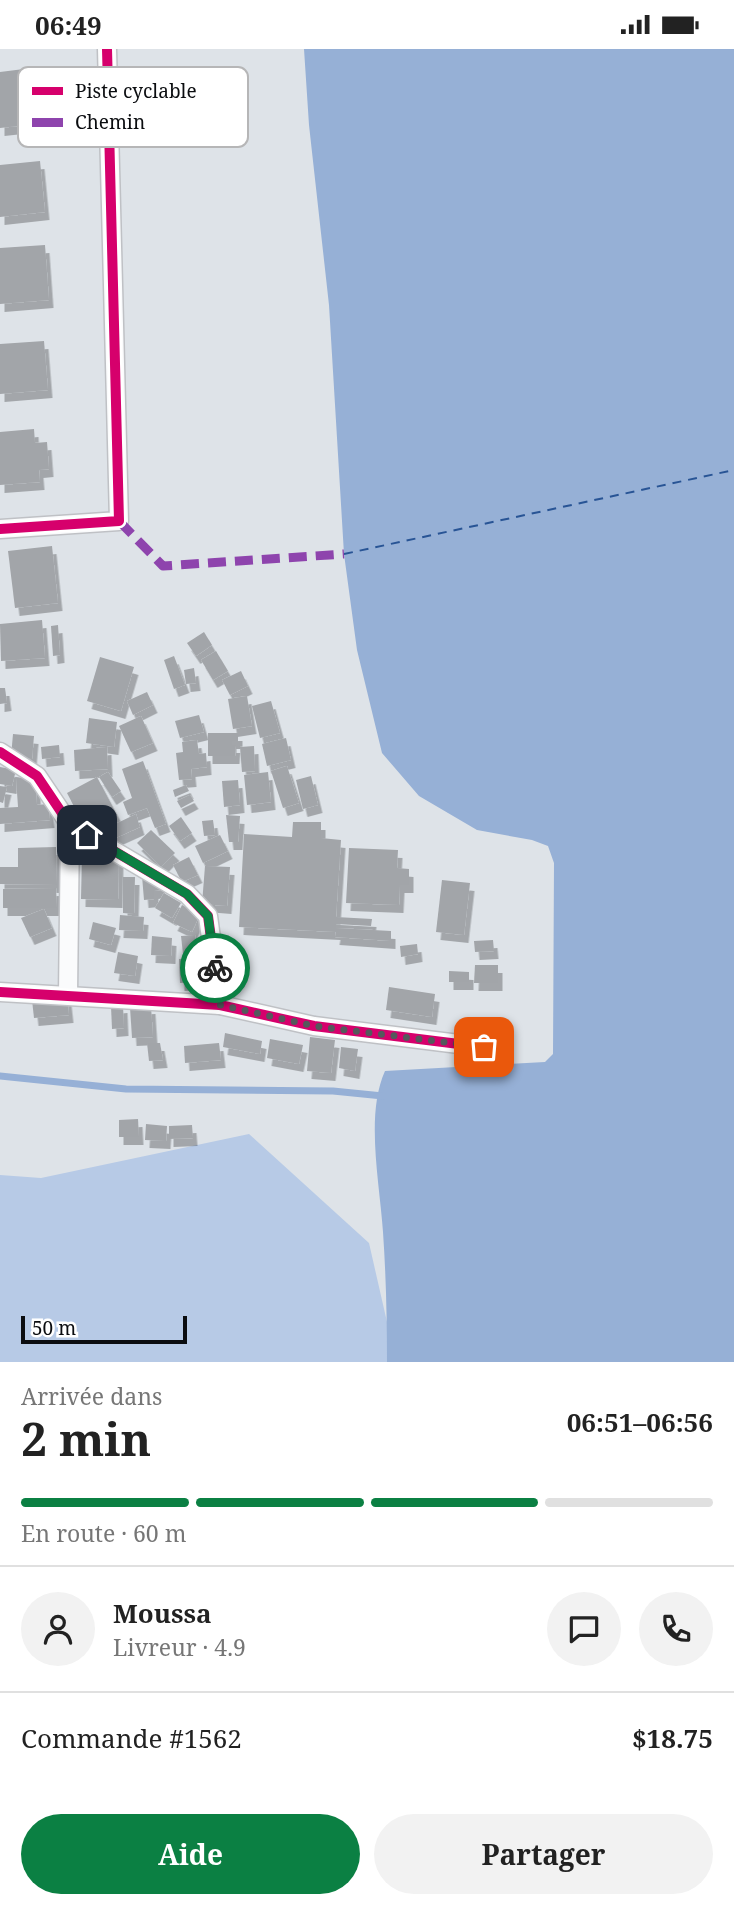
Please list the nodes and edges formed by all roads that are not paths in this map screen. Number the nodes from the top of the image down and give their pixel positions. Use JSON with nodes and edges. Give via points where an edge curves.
{"nodes":[{"id":1,"x":107,"y":49,"type":"edge"},
{"id":2,"x":107,"y":67,"type":"edge"},
{"id":3,"x":109,"y":147,"type":"edge"},
{"id":4,"x":0,"y":529,"type":"edge"},
{"id":5,"x":0,"y":752,"type":"edge"},
{"id":6,"x":70,"y":825,"type":"junction"},
{"id":7,"x":0,"y":992,"type":"edge"},
{"id":8,"x":68,"y":995,"type":"junction"},
{"id":9,"x":220,"y":1005,"type":"junction"},
{"id":10,"x":484,"y":1047,"type":"dead end"}],
"edges":[{"from":1,"to":2,"type":"street"},
{"from":3,"to":4,"type":"street","via":[[119,521]]},
{"from":5,"to":6,"type":"street","via":[[37,776]]},
{"from":6,"to":8,"type":"street"},
{"from":6,"to":9,"type":"street","via":[[187,894],[208,916]]},
{"from":7,"to":8,"type":"street"},
{"from":8,"to":9,"type":"street"},
{"from":9,"to":10,"type":"street","via":[[314,1026]]}]}
